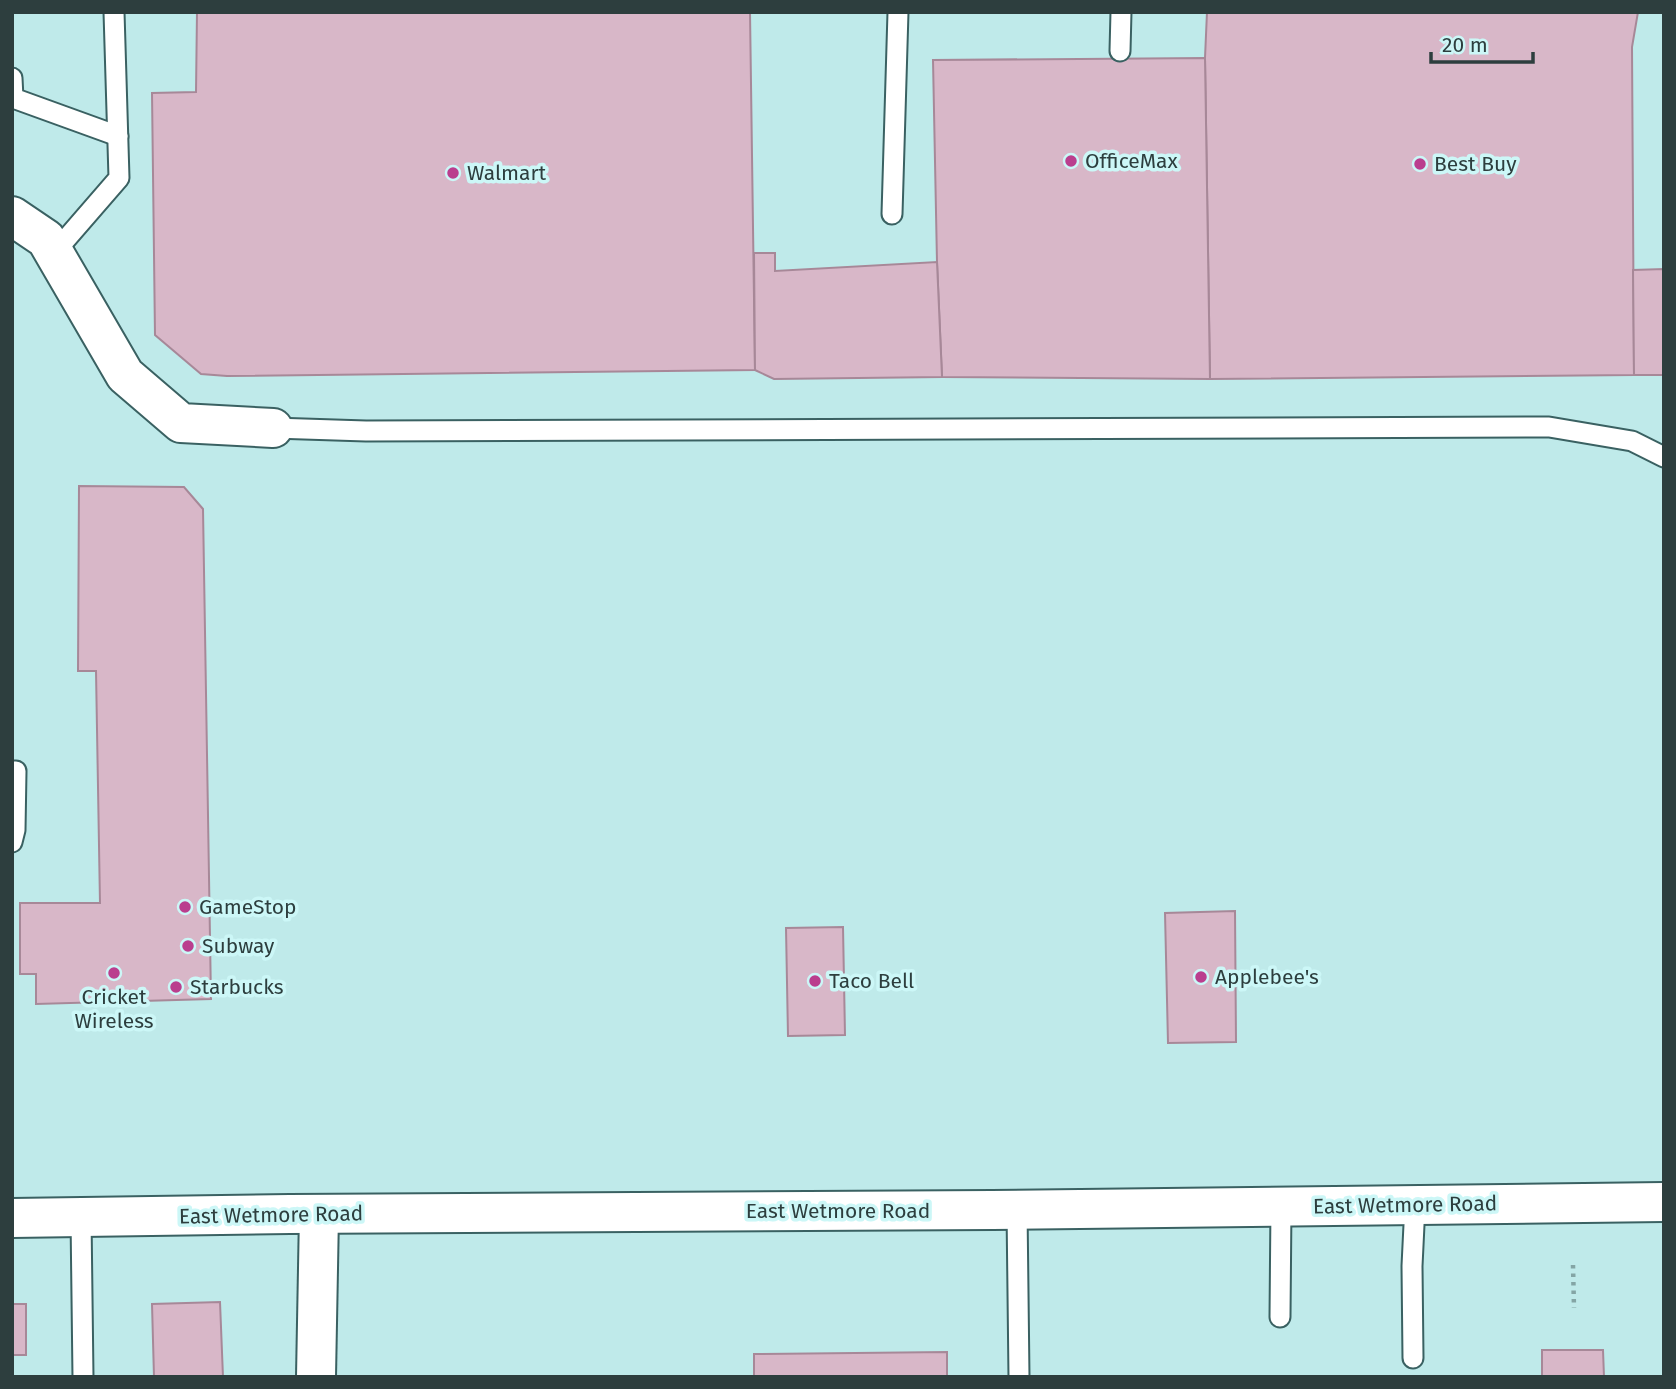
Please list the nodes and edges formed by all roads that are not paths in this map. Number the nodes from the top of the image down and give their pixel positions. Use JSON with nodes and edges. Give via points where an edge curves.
{"nodes":[{"id":1,"x":114,"y":12,"type":"edge"},
{"id":2,"x":898,"y":12,"type":"edge"},
{"id":3,"x":1121,"y":12,"type":"edge"},
{"id":4,"x":1121,"y":51,"type":"dead end"},
{"id":5,"x":12,"y":78,"type":"edge"},
{"id":6,"x":118,"y":136,"type":"junction"},
{"id":7,"x":892,"y":214,"type":"dead end"},
{"id":8,"x":12,"y":216,"type":"edge"},
{"id":9,"x":54,"y":253,"type":"junction"},
{"id":10,"x":273,"y":428,"type":"joint"},
{"id":11,"x":1664,"y":457,"type":"edge"},
{"id":12,"x":12,"y":771,"type":"edge"},
{"id":13,"x":12,"y":842,"type":"edge"},
{"id":14,"x":1664,"y":1202,"type":"edge"},
{"id":15,"x":1415,"y":1205,"type":"junction"},
{"id":16,"x":1281,"y":1206,"type":"junction"},
{"id":17,"x":1017,"y":1209,"type":"junction"},
{"id":18,"x":319,"y":1214,"type":"junction"},
{"id":19,"x":81,"y":1217,"type":"junction"},
{"id":20,"x":12,"y":1218,"type":"edge"},
{"id":21,"x":1280,"y":1317,"type":"dead end"},
{"id":22,"x":1413,"y":1357,"type":"dead end"},
{"id":23,"x":83,"y":1377,"type":"edge"},
{"id":24,"x":316,"y":1377,"type":"edge"},
{"id":25,"x":1019,"y":1377,"type":"edge"}],
"edges":[{"from":1,"to":6,"type":"lane"},
{"from":2,"to":7,"type":"lane"},
{"from":3,"to":4,"type":"lane"},
{"from":5,"to":6,"type":"lane","via":[[13,99]]},
{"from":6,"to":9,"type":"lane","via":[[119,178]]},
{"from":8,"to":9,"type":"main road","via":[[46,239]]},
{"from":9,"to":10,"type":"main road","via":[[125,375],[181,423]]},
{"from":10,"to":11,"type":"lane","via":[[1549,427],[1632,441]]},
{"from":12,"to":13,"type":"lane","via":[[16,771]]},
{"from":14,"to":15,"type":"main road","name":"East Wetmore Road"},
{"from":15,"to":16,"type":"main road","name":"East Wetmore Road"},
{"from":15,"to":22,"type":"lane"},
{"from":16,"to":17,"type":"main road","name":"East Wetmore Road"},
{"from":16,"to":21,"type":"lane"},
{"from":17,"to":18,"type":"main road","name":"East Wetmore Road"},
{"from":17,"to":25,"type":"lane"},
{"from":18,"to":19,"type":"main road","name":"East Wetmore Road"},
{"from":18,"to":24,"type":"main road"},
{"from":19,"to":20,"type":"main road","name":"East Wetmore Road"},
{"from":19,"to":23,"type":"lane"}]}
